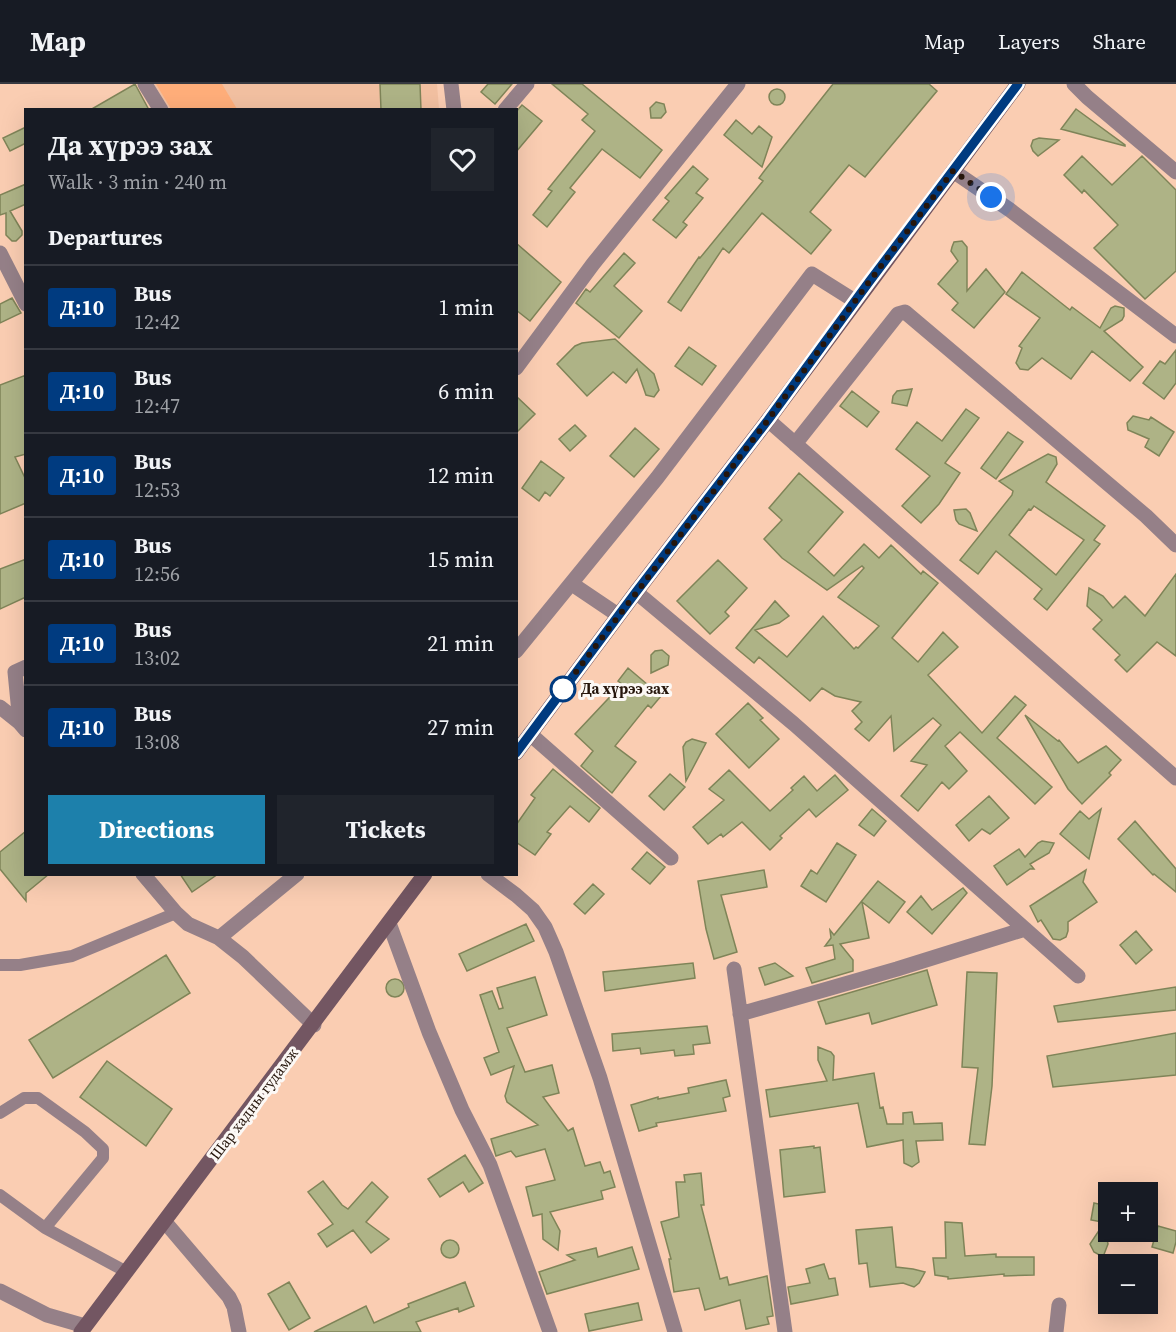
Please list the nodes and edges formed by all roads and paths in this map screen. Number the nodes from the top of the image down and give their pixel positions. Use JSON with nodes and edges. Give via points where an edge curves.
{"nodes":[{"id":1,"x":145,"y":84,"type":"edge"},
{"id":2,"x":451,"y":84,"type":"edge"},
{"id":3,"x":527,"y":84,"type":"edge"},
{"id":4,"x":738,"y":84,"type":"edge"},
{"id":5,"x":1018,"y":84,"type":"edge"},
{"id":6,"x":1074,"y":84,"type":"edge"},
{"id":7,"x":159,"y":108,"type":"edge"},
{"id":8,"x":454,"y":108,"type":"edge"},
{"id":9,"x":507,"y":108,"type":"edge"},
{"id":10,"x":953,"y":171,"type":"junction"},
{"id":11,"x":1176,"y":171,"type":"edge"},
{"id":12,"x":0,"y":253,"type":"edge"},
{"id":13,"x":24,"y":300,"type":"edge"},
{"id":14,"x":855,"y":301,"type":"junction"},
{"id":15,"x":1176,"y":336,"type":"edge"},
{"id":16,"x":518,"y":365,"type":"edge"},
{"id":17,"x":768,"y":420,"type":"junction"},
{"id":18,"x":795,"y":444,"type":"junction"},
{"id":19,"x":1176,"y":545,"type":"edge"},
{"id":20,"x":572,"y":584,"type":"junction"},
{"id":21,"x":636,"y":592,"type":"junction"},
{"id":22,"x":618,"y":615,"type":"junction"},
{"id":23,"x":518,"y":649,"type":"edge"},
{"id":24,"x":13,"y":671,"type":"edge"},
{"id":25,"x":0,"y":707,"type":"edge"},
{"id":26,"x":23,"y":727,"type":"edge"},
{"id":27,"x":530,"y":735,"type":"junction"},
{"id":28,"x":518,"y":750,"type":"edge"},
{"id":29,"x":1176,"y":778,"type":"edge"},
{"id":30,"x":671,"y":858,"type":"dead end"},
{"id":31,"x":145,"y":876,"type":"edge"},
{"id":32,"x":295,"y":876,"type":"edge"},
{"id":33,"x":424,"y":876,"type":"edge"},
{"id":34,"x":491,"y":876,"type":"edge"},
{"id":35,"x":176,"y":913,"type":"junction"},
{"id":36,"x":389,"y":923,"type":"junction"},
{"id":37,"x":1024,"y":929,"type":"junction"},
{"id":38,"x":219,"y":938,"type":"junction"},
{"id":39,"x":0,"y":966,"type":"edge"},
{"id":40,"x":734,"y":969,"type":"dead end"},
{"id":41,"x":1078,"y":976,"type":"dead end"},
{"id":42,"x":740,"y":1014,"type":"junction"},
{"id":43,"x":314,"y":1025,"type":"junction"},
{"id":44,"x":0,"y":1113,"type":"edge"},
{"id":45,"x":0,"y":1195,"type":"edge"},
{"id":46,"x":165,"y":1222,"type":"junction"},
{"id":47,"x":45,"y":1228,"type":"junction"},
{"id":48,"x":125,"y":1271,"type":"junction"},
{"id":49,"x":0,"y":1291,"type":"edge"},
{"id":50,"x":1059,"y":1305,"type":"dead end"},
{"id":51,"x":83,"y":1329,"type":"edge"},
{"id":52,"x":239,"y":1332,"type":"edge"},
{"id":53,"x":550,"y":1332,"type":"edge"},
{"id":54,"x":675,"y":1332,"type":"edge"},
{"id":55,"x":785,"y":1332,"type":"edge"},
{"id":56,"x":1056,"y":1332,"type":"edge"}],
"edges":[{"from":1,"to":7,"type":"street"},
{"from":2,"to":8,"type":"street"},
{"from":3,"to":9,"type":"street"},
{"from":4,"to":16,"type":"street","via":[[593,264]]},
{"from":5,"to":10,"type":"main road"},
{"from":6,"to":11,"type":"street"},
{"from":10,"to":14,"type":"main road"},
{"from":10,"to":15,"type":"street"},
{"from":12,"to":13,"type":"street"},
{"from":14,"to":17,"type":"main road"},
{"from":14,"to":20,"type":"street","via":[[812,274]]},
{"from":17,"to":18,"type":"street"},
{"from":17,"to":21,"type":"main road"},
{"from":18,"to":19,"type":"street","via":[[898,314],[905,312]]},
{"from":18,"to":29,"type":"street"},
{"from":20,"to":22,"type":"street"},
{"from":20,"to":23,"type":"street"},
{"from":21,"to":22,"type":"main road"},
{"from":21,"to":37,"type":"street","via":[[794,724]]},
{"from":22,"to":27,"type":"main road"},
{"from":24,"to":26,"type":"street"},
{"from":25,"to":26,"type":"street"},
{"from":27,"to":28,"type":"main road"},
{"from":27,"to":30,"type":"street"},
{"from":31,"to":35,"type":"street"},
{"from":32,"to":38,"type":"street"},
{"from":33,"to":36,"type":"main road","name":"Шар хадны гудамж"},
{"from":34,"to":54,"type":"street","via":[[533,910],[556,952],[600,1078]]},
{"from":35,"to":38,"type":"street","via":[[188,924]]},
{"from":35,"to":39,"type":"lane","via":[[72,956]]},
{"from":36,"to":43,"type":"main road","name":"Шар хадны гудамж"},
{"from":36,"to":53,"type":"street","via":[[437,1052],[490,1165]]},
{"from":37,"to":41,"type":"street"},
{"from":37,"to":42,"type":"street"},
{"from":38,"to":43,"type":"street"},
{"from":40,"to":42,"type":"street"},
{"from":42,"to":55,"type":"street"},
{"from":43,"to":46,"type":"main road","name":"Шар хадны гудамж"},
{"from":44,"to":47,"type":"lane","via":[[24,1098],[38,1098],[103,1149],[103,1158]]},
{"from":45,"to":47,"type":"lane"},
{"from":46,"to":48,"type":"main road","name":"Шар хадны гудамж"},
{"from":46,"to":52,"type":"street","via":[[229,1297]]},
{"from":47,"to":48,"type":"lane"},
{"from":48,"to":51,"type":"main road","name":"Шар хадны гудамж"},
{"from":49,"to":51,"type":"street"},
{"from":50,"to":56,"type":"street"}]}
